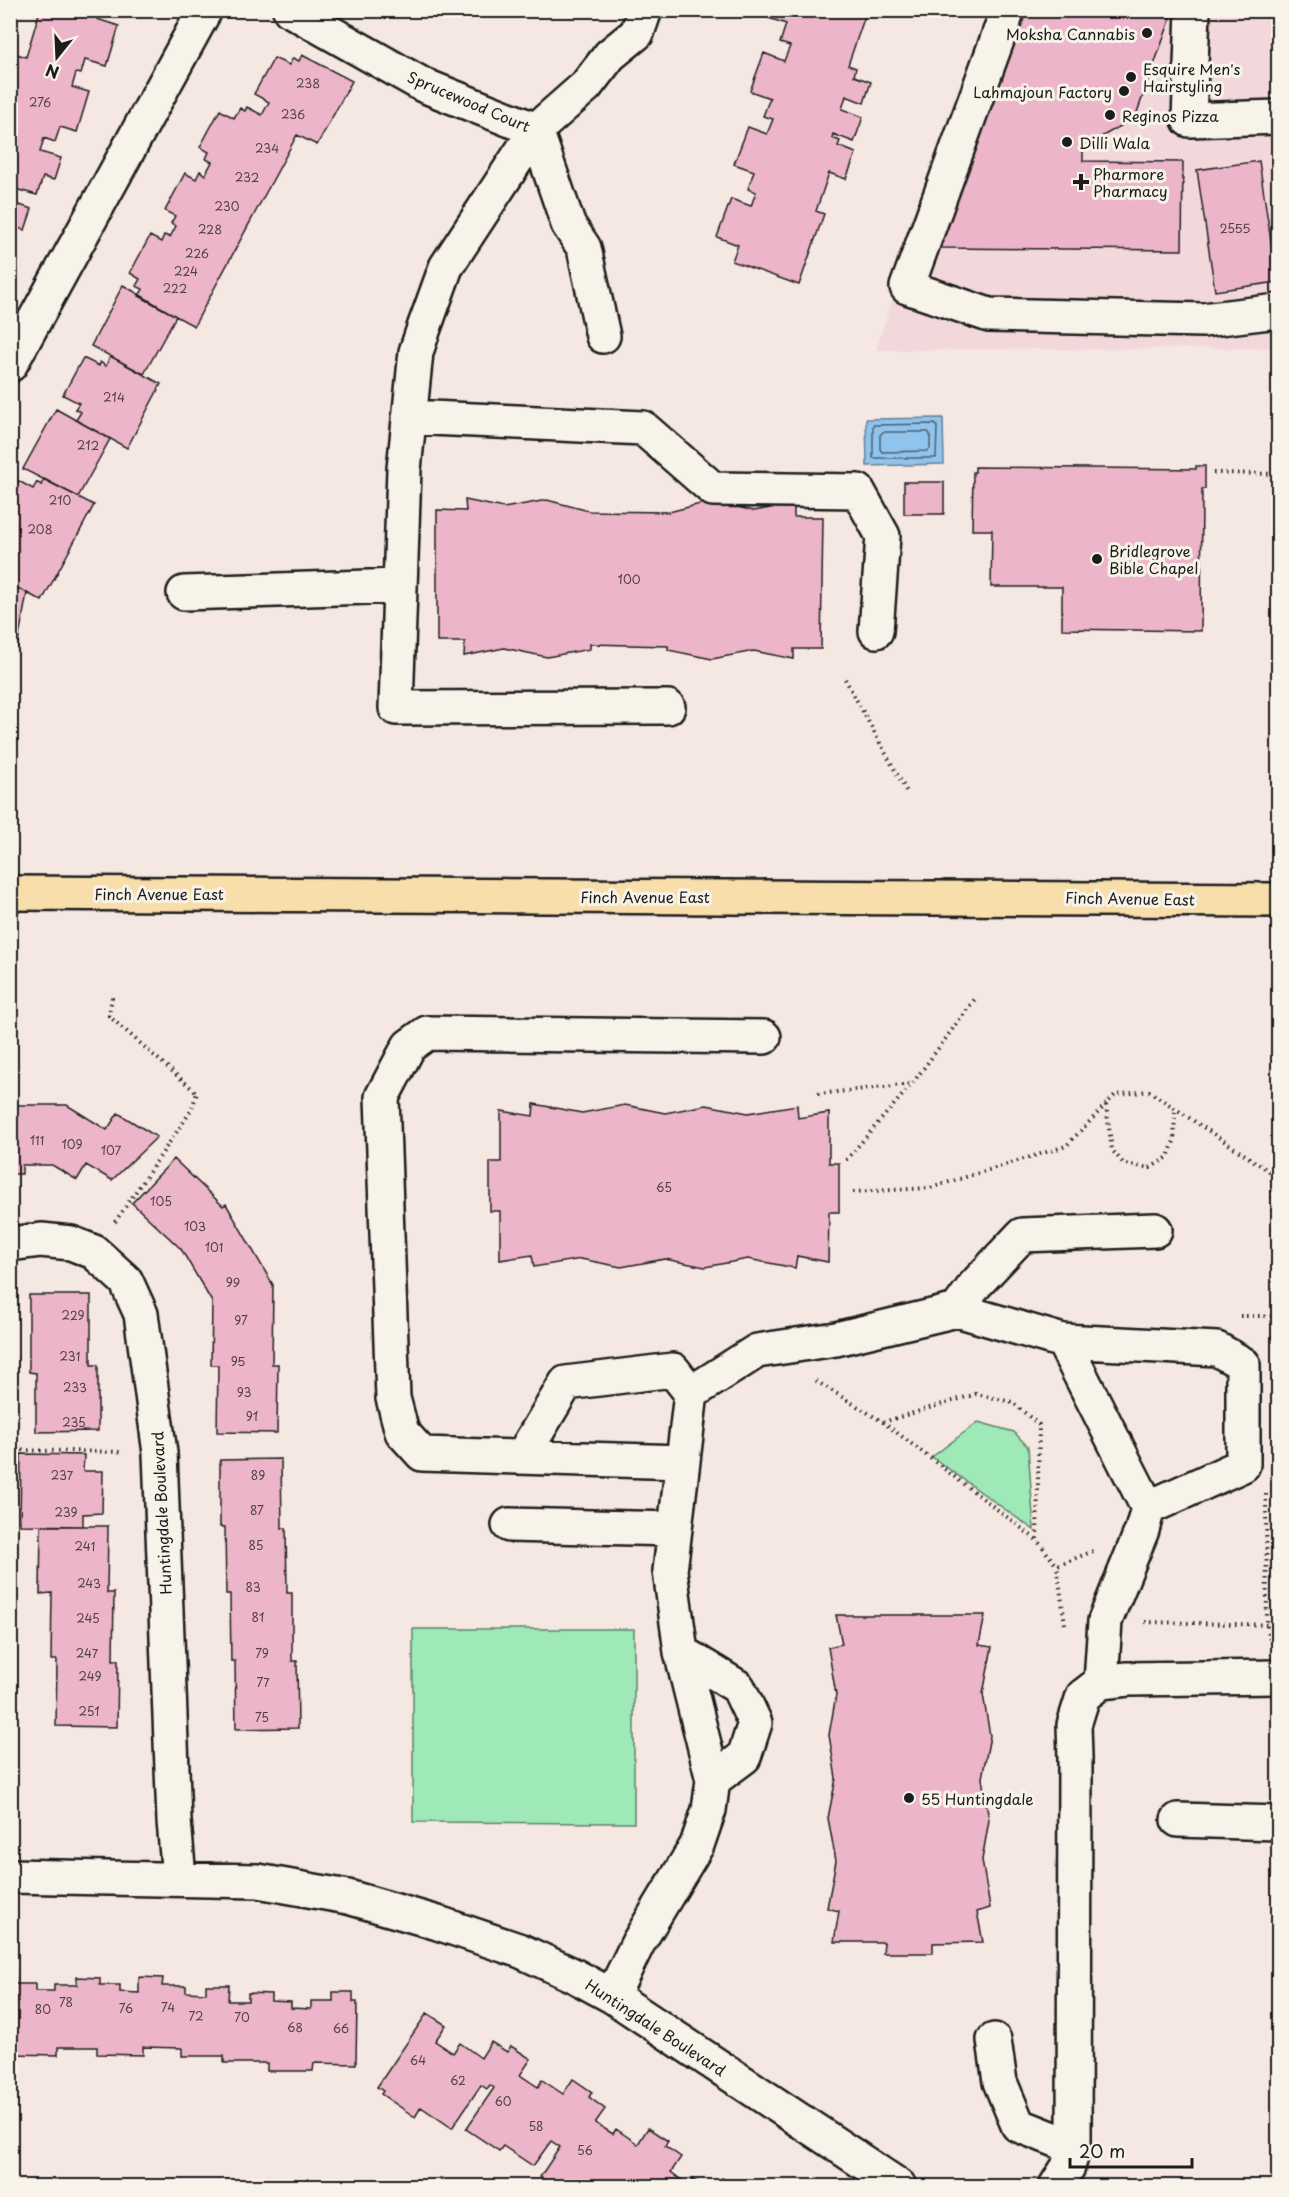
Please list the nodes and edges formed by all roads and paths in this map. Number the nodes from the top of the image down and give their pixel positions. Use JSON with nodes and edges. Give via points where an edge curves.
{"nodes":[{"id":1,"x":205,"y":10,"type":"edge"},
{"id":2,"x":290,"y":10,"type":"edge"},
{"id":3,"x":645,"y":10,"type":"edge"},
{"id":4,"x":1008,"y":10,"type":"edge"},
{"id":5,"x":1193,"y":10,"type":"edge"},
{"id":6,"x":1278,"y":117,"type":"edge"},
{"id":7,"x":536,"y":130,"type":"junction"},
{"id":8,"x":1278,"y":311,"type":"edge"},
{"id":9,"x":603,"y":336,"type":"dead end"},
{"id":10,"x":10,"y":365,"type":"edge"},
{"id":11,"x":410,"y":417,"type":"junction"},
{"id":12,"x":1213,"y":473,"type":"dead end"},
{"id":13,"x":1278,"y":474,"type":"edge"},
{"id":14,"x":399,"y":586,"type":"junction"},
{"id":15,"x":184,"y":593,"type":"dead end"},
{"id":16,"x":876,"y":632,"type":"dead end"},
{"id":17,"x":845,"y":679,"type":"dead end"},
{"id":18,"x":668,"y":707,"type":"dead end"},
{"id":19,"x":908,"y":794,"type":"dead end"},
{"id":20,"x":10,"y":893,"type":"edge"},
{"id":21,"x":1278,"y":900,"type":"edge"},
{"id":22,"x":977,"y":996,"type":"dead end"},
{"id":23,"x":111,"y":997,"type":"dead end"},
{"id":24,"x":764,"y":1037,"type":"dead end"},
{"id":25,"x":912,"y":1084,"type":"junction"},
{"id":26,"x":818,"y":1094,"type":"dead end"},
{"id":27,"x":1106,"y":1104,"type":"junction"},
{"id":28,"x":1175,"y":1109,"type":"junction"},
{"id":29,"x":846,"y":1160,"type":"dead end"},
{"id":30,"x":1272,"y":1173,"type":"junction"},
{"id":31,"x":1278,"y":1177,"type":"edge"},
{"id":32,"x":853,"y":1191,"type":"dead end"},
{"id":33,"x":1155,"y":1230,"type":"dead end"},
{"id":34,"x":10,"y":1244,"type":"edge"},
{"id":35,"x":94,"y":1252,"type":"junction"},
{"id":36,"x":957,"y":1310,"type":"junction"},
{"id":37,"x":1063,"y":1341,"type":"junction"},
{"id":38,"x":786,"y":1345,"type":"junction"},
{"id":39,"x":1273,"y":1349,"type":"dead end"},
{"id":40,"x":691,"y":1394,"type":"junction"},
{"id":41,"x":883,"y":1422,"type":"junction"},
{"id":42,"x":10,"y":1450,"type":"edge"},
{"id":43,"x":160,"y":1453,"type":"junction"},
{"id":44,"x":522,"y":1457,"type":"junction"},
{"id":45,"x":682,"y":1462,"type":"junction"},
{"id":46,"x":1266,"y":1484,"type":"dead end"},
{"id":47,"x":1148,"y":1508,"type":"junction"},
{"id":48,"x":509,"y":1525,"type":"dead end"},
{"id":49,"x":674,"y":1529,"type":"junction"},
{"id":50,"x":1037,"y":1540,"type":"junction"},
{"id":51,"x":1057,"y":1566,"type":"dead end"},
{"id":52,"x":1105,"y":1621,"type":"junction"},
{"id":53,"x":1267,"y":1625,"type":"junction"},
{"id":54,"x":1278,"y":1625,"type":"edge"},
{"id":55,"x":681,"y":1652,"type":"junction"},
{"id":56,"x":1278,"y":1677,"type":"edge"},
{"id":57,"x":1101,"y":1682,"type":"junction"},
{"id":58,"x":712,"y":1780,"type":"junction"},
{"id":59,"x":1178,"y":1820,"type":"dead end"},
{"id":60,"x":1278,"y":1823,"type":"edge"},
{"id":61,"x":10,"y":1876,"type":"edge"},
{"id":62,"x":179,"y":1878,"type":"junction"},
{"id":63,"x":612,"y":1996,"type":"junction"},
{"id":64,"x":994,"y":2040,"type":"dead end"},
{"id":65,"x":1074,"y":2147,"type":"junction"},
{"id":66,"x":899,"y":2187,"type":"edge"},
{"id":67,"x":1056,"y":2187,"type":"edge"}],
"edges":[{"from":1,"to":10,"type":"street"},
{"from":2,"to":7,"type":"street","name":"Sprucewood Court","via":[[423,85]]},
{"from":3,"to":7,"type":"street","name":"Sprucewood Court","via":[[637,33]]},
{"from":4,"to":8,"type":"street","via":[[907,287],[989,315],[1203,320]]},
{"from":5,"to":6,"type":"street","via":[[1190,120]]},
{"from":7,"to":9,"type":"street","via":[[568,224],[584,248]]},
{"from":7,"to":11,"type":"street","via":[[446,267],[416,352]]},
{"from":11,"to":14,"type":"street"},
{"from":11,"to":16,"type":"street","via":[[644,428],[713,489],[858,490],[883,536]]},
{"from":12,"to":13,"type":"path"},
{"from":14,"to":15,"type":"street"},
{"from":14,"to":18,"type":"street","via":[[396,708]]},
{"from":17,"to":19,"type":"path"},
{"from":20,"to":21,"type":"main road","name":"Finch Avenue East"},
{"from":22,"to":25,"type":"path"},
{"from":23,"to":35,"type":"path","via":[[109,1016],[196,1093],[191,1111]]},
{"from":24,"to":44,"type":"street","via":[[427,1033],[409,1046],[399,1063],[382,1097],[393,1398],[402,1432],[422,1454]]},
{"from":25,"to":26,"type":"path"},
{"from":25,"to":29,"type":"path"},
{"from":27,"to":28,"type":"path","via":[[1115,1095],[1149,1091]]},
{"from":27,"to":28,"type":"path","via":[[1113,1150],[1124,1164],[1150,1168],[1168,1157],[1174,1141]]},
{"from":27,"to":32,"type":"path","via":[[1066,1146],[930,1188]]},
{"from":28,"to":30,"type":"path"},
{"from":30,"to":31,"type":"path"},
{"from":30,"to":39,"type":"path"},
{"from":33,"to":36,"type":"street","via":[[1022,1235]]},
{"from":34,"to":35,"type":"street","name":"Huntingdale Boulevard","via":[[41,1240],[71,1243]]},
{"from":35,"to":43,"type":"street","name":"Huntingdale Boulevard","via":[[126,1281],[141,1314]]},
{"from":36,"to":37,"type":"street"},
{"from":36,"to":38,"type":"street","via":[[836,1339]]},
{"from":37,"to":47,"type":"street"},
{"from":37,"to":47,"type":"street","via":[[1217,1349],[1243,1364],[1243,1465]]},
{"from":38,"to":40,"type":"street","via":[[757,1351]]},
{"from":38,"to":41,"type":"path","via":[[811,1378]]},
{"from":40,"to":44,"type":"street","via":[[673,1370],[566,1383]]},
{"from":40,"to":45,"type":"street"},
{"from":41,"to":50,"type":"path"},
{"from":41,"to":50,"type":"path","via":[[976,1394],[1012,1402],[1039,1425]]},
{"from":42,"to":43,"type":"path"},
{"from":43,"to":62,"type":"street","name":"Huntingdale Boulevard"},
{"from":44,"to":45,"type":"street"},
{"from":45,"to":49,"type":"street"},
{"from":46,"to":53,"type":"path"},
{"from":47,"to":52,"type":"street"},
{"from":48,"to":49,"type":"street"},
{"from":49,"to":55,"type":"street","via":[[670,1571]]},
{"from":50,"to":51,"type":"path"},
{"from":52,"to":53,"type":"path"},
{"from":52,"to":57,"type":"street"},
{"from":53,"to":54,"type":"path"},
{"from":53,"to":56,"type":"path"},
{"from":55,"to":58,"type":"street"},
{"from":55,"to":58,"type":"street","via":[[738,1687],[755,1723],[744,1757]]},
{"from":56,"to":57,"type":"street"},
{"from":57,"to":65,"type":"street","via":[[1083,1696],[1074,1725]]},
{"from":58,"to":63,"type":"street","via":[[709,1810],[697,1845],[638,1943]]},
{"from":59,"to":60,"type":"street"},
{"from":61,"to":62,"type":"street","name":"Huntingdale Boulevard"},
{"from":62,"to":63,"type":"street","name":"Huntingdale Boulevard","via":[[258,1881],[348,1897],[521,1951]]},
{"from":63,"to":66,"type":"street","name":"Huntingdale Boulevard"},
{"from":64,"to":65,"type":"street","via":[[1000,2082],[1018,2125]]},
{"from":65,"to":67,"type":"street"}]}
